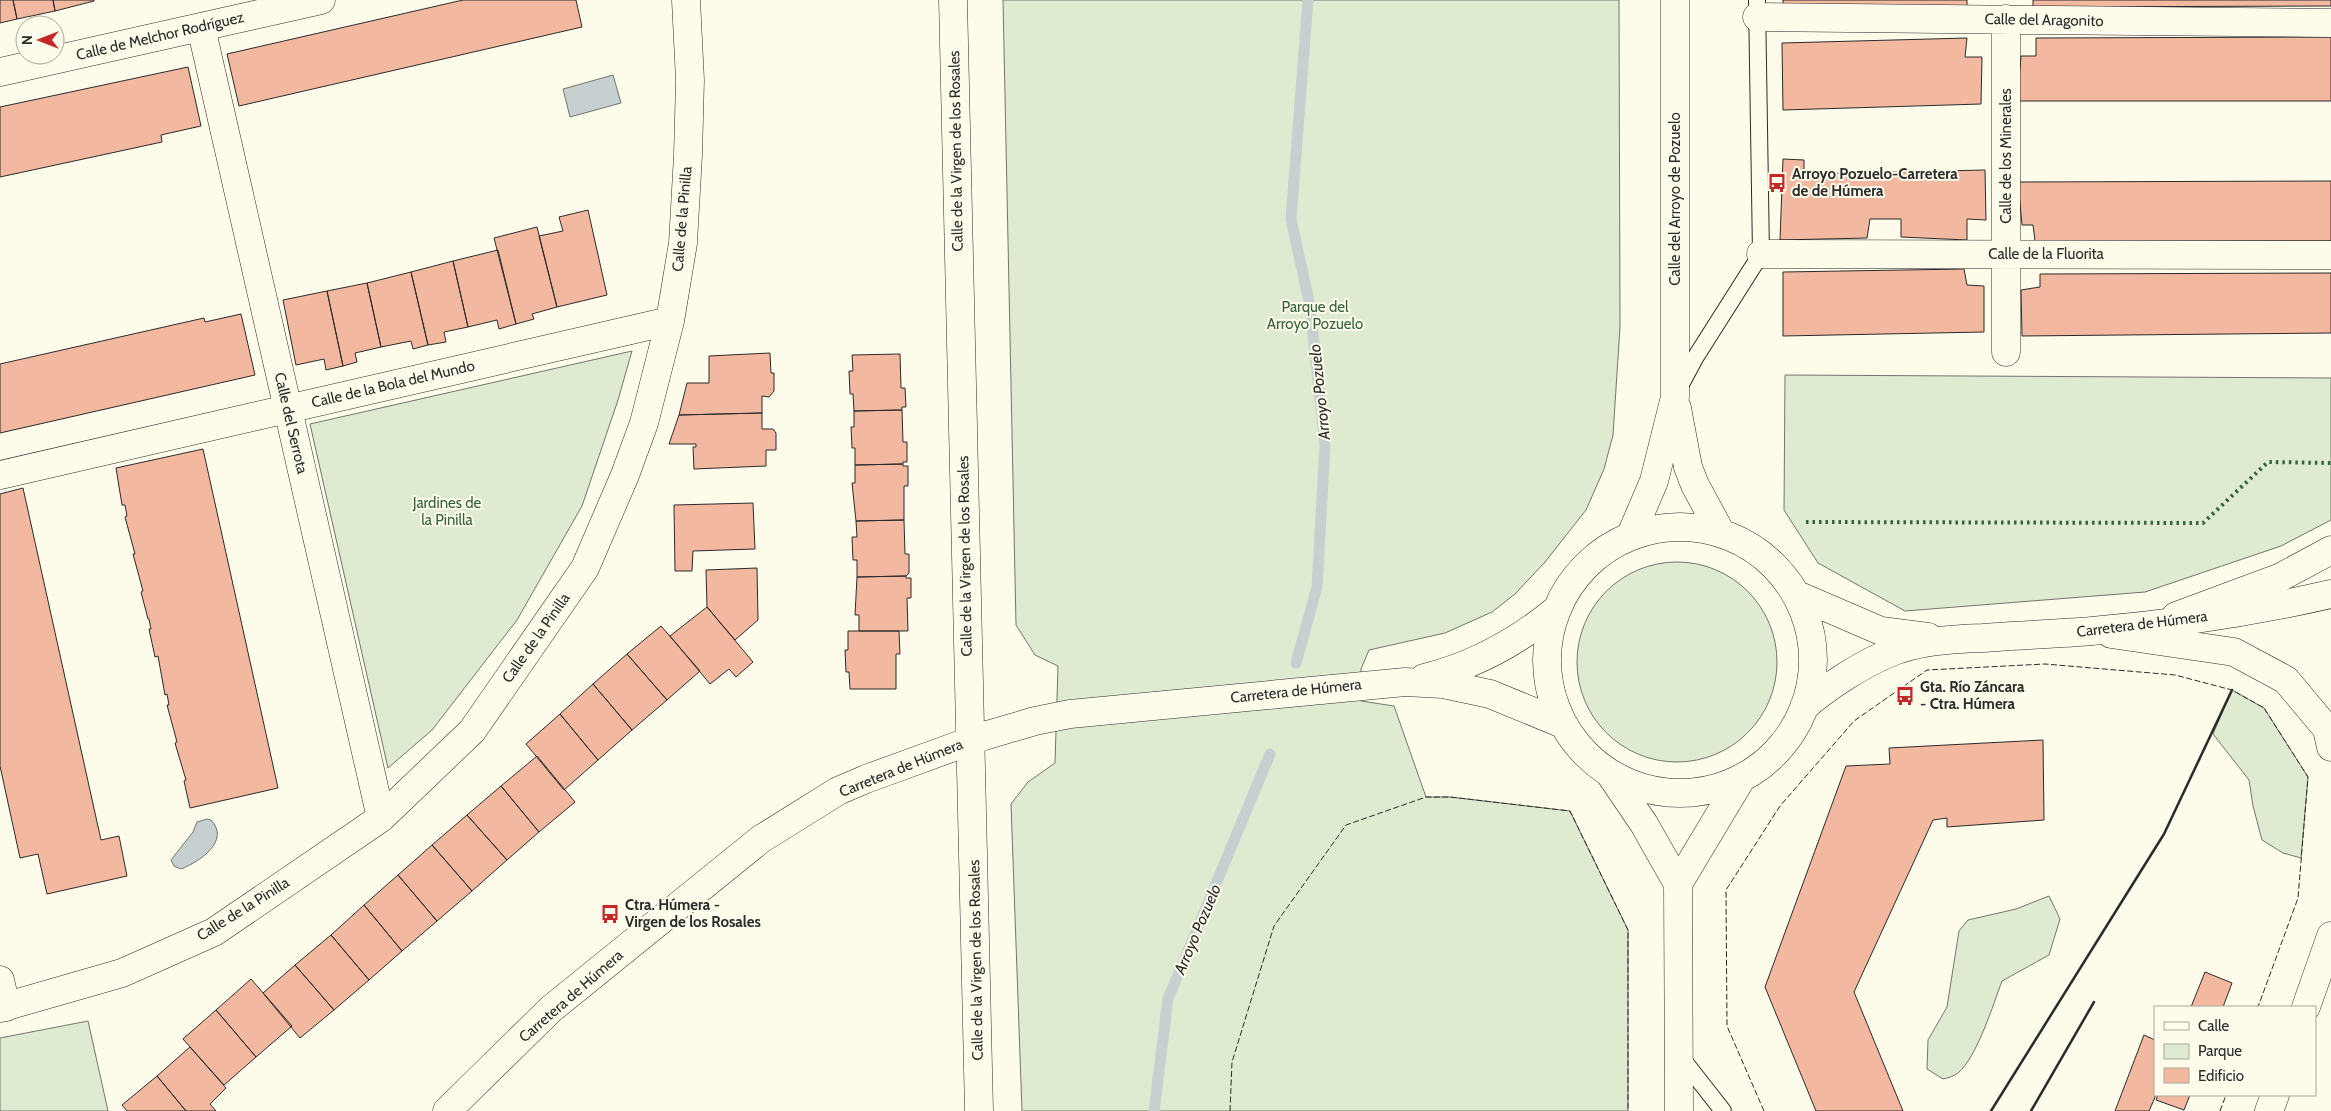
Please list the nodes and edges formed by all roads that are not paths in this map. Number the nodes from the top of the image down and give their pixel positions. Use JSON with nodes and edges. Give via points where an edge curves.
{"nodes":[{"id":1,"x":321,"y":0,"type":"edge"},
{"id":2,"x":686,"y":0,"type":"edge"},
{"id":3,"x":953,"y":0,"type":"edge"},
{"id":4,"x":1675,"y":0,"type":"edge"},
{"id":5,"x":1757,"y":9,"type":"edge"},
{"id":6,"x":2006,"y":20,"type":"junction"},
{"id":7,"x":2331,"y":23,"type":"edge"},
{"id":8,"x":201,"y":27,"type":"junction"},
{"id":9,"x":0,"y":72,"type":"edge"},
{"id":10,"x":1762,"y":254,"type":"junction"},
{"id":11,"x":2006,"y":254,"type":"junction"},
{"id":12,"x":2331,"y":255,"type":"edge"},
{"id":13,"x":670,"y":321,"type":"junction"},
{"id":14,"x":2006,"y":352,"type":"dead end"},
{"id":15,"x":1675,"y":397,"type":"junction"},
{"id":16,"x":288,"y":409,"type":"junction"},
{"id":17,"x":0,"y":475,"type":"edge"},
{"id":18,"x":1721,"y":532,"type":"junction"},
{"id":19,"x":1631,"y":535,"type":"junction"},
{"id":20,"x":2331,"y":550,"type":"edge"},
{"id":21,"x":1795,"y":594,"type":"junction"},
{"id":22,"x":2331,"y":594,"type":"edge"},
{"id":23,"x":1556,"y":610,"type":"junction"},
{"id":24,"x":2154,"y":624,"type":"junction"},
{"id":25,"x":2092,"y":631,"type":"junction"},
{"id":26,"x":1952,"y":640,"type":"junction"},
{"id":27,"x":1405,"y":682,"type":"junction"},
{"id":28,"x":1804,"y":707,"type":"junction"},
{"id":29,"x":1562,"y":724,"type":"junction"},
{"id":30,"x":970,"y":741,"type":"junction"},
{"id":31,"x":2331,"y":747,"type":"edge"},
{"id":32,"x":1610,"y":774,"type":"junction"},
{"id":33,"x":1741,"y":779,"type":"junction"},
{"id":34,"x":381,"y":818,"type":"junction"},
{"id":35,"x":1678,"y":884,"type":"junction"},
{"id":36,"x":2331,"y":936,"type":"edge"},
{"id":37,"x":0,"y":980,"type":"edge"},
{"id":38,"x":2306,"y":1006,"type":"edge"},
{"id":39,"x":3,"y":1007,"type":"edge"},
{"id":40,"x":1679,"y":1055,"type":"junction"},
{"id":41,"x":2275,"y":1096,"type":"edge"},
{"id":42,"x":447,"y":1111,"type":"edge"},
{"id":43,"x":979,"y":1111,"type":"edge"},
{"id":44,"x":1679,"y":1111,"type":"edge"},
{"id":45,"x":1724,"y":1111,"type":"edge"},
{"id":46,"x":2269,"y":1111,"type":"edge"}],
"edges":[{"from":1,"to":8,"type":"street","name":"Calle de Melchor Rodríguez"},
{"from":2,"to":13,"type":"street","name":"Calle de la Pinilla","via":[[690,80],[684,243]]},
{"from":3,"to":30,"type":"street","name":"Calle de la Virgen de los Rosales"},
{"from":4,"to":15,"type":"street","name":"Calle del Arroyo de Pozuelo"},
{"from":5,"to":6,"type":"street","name":"Calle del Aragonito"},
{"from":5,"to":10,"type":"lane"},
{"from":6,"to":7,"type":"street","name":"Calle del Aragonito"},
{"from":6,"to":11,"type":"street","name":"Calle de los Minerales"},
{"from":8,"to":9,"type":"street","name":"Calle de Melchor Rodríguez"},
{"from":8,"to":16,"type":"street","name":"Calle del Serrota"},
{"from":10,"to":11,"type":"street","name":"Calle de la Fluorita"},
{"from":10,"to":15,"type":"lane","name":"Calle del Arroyo de Pozuelo","via":[[1695,358]]},
{"from":11,"to":12,"type":"street","name":"Calle de la Fluorita"},
{"from":11,"to":14,"type":"street","name":"Calle de los Minerales"},
{"from":13,"to":16,"type":"street","name":"Calle de la Bola del Mundo"},
{"from":13,"to":34,"type":"street","name":"Calle de la Pinilla","via":[[644,423],[585,568],[472,731]]},
{"from":15,"to":18,"type":"street","name":"Calle del Arroyo de Pozuelo","via":[[1694,485]]},
{"from":15,"to":19,"type":"street","name":"Calle del Arroyo de Pozuelo","via":[[1654,481]]},
{"from":16,"to":17,"type":"street","name":"Calle de la Bola del Mundo"},
{"from":16,"to":34,"type":"street","name":"Calle del Serrota"},
{"from":18,"to":19,"type":"street","via":[[1676,526]]},
{"from":18,"to":21,"type":"street","via":[[1771,562]]},
{"from":19,"to":23,"type":"street","via":[[1594,557],[1570,584]]},
{"from":20,"to":24,"type":"street","via":[[2281,577]]},
{"from":21,"to":26,"type":"street","name":"Carretera de Húmera","via":[[1881,630]]},
{"from":21,"to":28,"type":"street","via":[[1811,638],[1812,669]]},
{"from":22,"to":24,"type":"street","name":"Carretera de Húmera","via":[[2285,605]]},
{"from":23,"to":27,"type":"street","name":"Carretera de Húmera","via":[[1510,644],[1464,666]]},
{"from":23,"to":29,"type":"street","via":[[1550,629],[1547,668],[1549,687]]},
{"from":24,"to":25,"type":"street","name":"Carretera de Húmera"},
{"from":25,"to":26,"type":"street","name":"Carretera de Húmera"},
{"from":25,"to":31,"type":"street","via":[[2234,652],[2286,680],[2327,728]]},
{"from":26,"to":28,"type":"street","name":"Carretera de Húmera","via":[[1887,654],[1819,694]]},
{"from":27,"to":29,"type":"street","name":"Carretera de Húmera","via":[[1444,684],[1482,692]]},
{"from":27,"to":30,"type":"street","name":"Carretera de Húmera","via":[[1070,714]]},
{"from":28,"to":33,"type":"street","via":[[1779,749],[1762,766]]},
{"from":29,"to":32,"type":"street","via":[[1583,752]]},
{"from":30,"to":42,"type":"street","name":"Carretera de Húmera","via":[[838,791],[761,839],[551,1009]]},
{"from":30,"to":43,"type":"street","name":"Calle de la Virgen de los Rosales"},
{"from":32,"to":33,"type":"street","via":[[1637,786],[1674,793],[1698,792]]},
{"from":32,"to":35,"type":"street","via":[[1644,824]]},
{"from":33,"to":35,"type":"street"},
{"from":34,"to":39,"type":"street","name":"Calle de la Pinilla","via":[[214,932],[122,973]]},
{"from":35,"to":40,"type":"street"},
{"from":36,"to":38,"type":"street"},
{"from":37,"to":39,"type":"street"},
{"from":40,"to":44,"type":"street"},
{"from":40,"to":45,"type":"lane"},
{"from":41,"to":46,"type":"street"}]}
